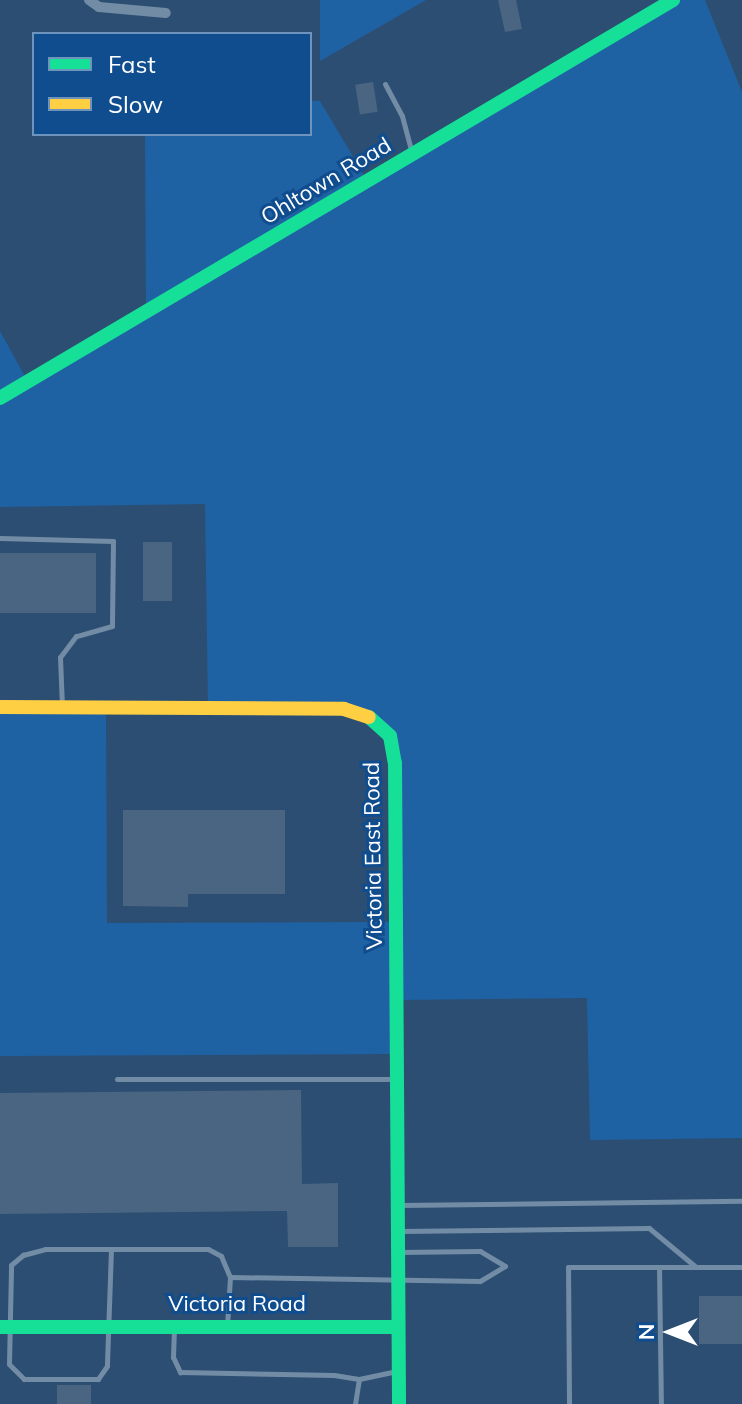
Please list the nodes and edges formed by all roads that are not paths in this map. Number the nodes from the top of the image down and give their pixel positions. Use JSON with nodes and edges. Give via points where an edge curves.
{"nodes":[{"id":1,"x":89,"y":0,"type":"edge"},
{"id":2,"x":673,"y":0,"type":"edge"},
{"id":3,"x":166,"y":13,"type":"dead end"},
{"id":4,"x":385,"y":84,"type":"dead end"},
{"id":5,"x":413,"y":155,"type":"junction"},
{"id":6,"x":0,"y":398,"type":"edge"},
{"id":7,"x":0,"y":538,"type":"edge"},
{"id":8,"x":0,"y":707,"type":"edge"},
{"id":9,"x":62,"y":708,"type":"junction"},
{"id":10,"x":117,"y":1079,"type":"dead end"},
{"id":11,"x":397,"y":1079,"type":"junction"},
{"id":12,"x":742,"y":1201,"type":"edge"},
{"id":13,"x":398,"y":1205,"type":"junction"},
{"id":14,"x":398,"y":1231,"type":"junction"},
{"id":15,"x":111,"y":1249,"type":"junction"},
{"id":16,"x":398,"y":1252,"type":"junction"},
{"id":17,"x":659,"y":1267,"type":"junction"},
{"id":18,"x":696,"y":1267,"type":"junction"},
{"id":19,"x":742,"y":1267,"type":"edge"},
{"id":20,"x":230,"y":1277,"type":"junction"},
{"id":21,"x":398,"y":1281,"type":"junction"},
{"id":22,"x":4,"y":1327,"type":"edge"},
{"id":23,"x":110,"y":1327,"type":"junction"},
{"id":24,"x":174,"y":1327,"type":"junction"},
{"id":25,"x":227,"y":1327,"type":"junction"},
{"id":26,"x":397,"y":1327,"type":"junction"},
{"id":27,"x":398,"y":1371,"type":"junction"},
{"id":28,"x":359,"y":1379,"type":"junction"},
{"id":29,"x":355,"y":1404,"type":"edge"},
{"id":30,"x":399,"y":1404,"type":"edge"},
{"id":31,"x":569,"y":1404,"type":"edge"},
{"id":32,"x":661,"y":1404,"type":"edge"}],
"edges":[{"from":1,"to":3,"type":"street","via":[[99,7]]},
{"from":2,"to":5,"type":"street","name":"Ohltown Road"},
{"from":4,"to":5,"type":"lane","via":[[402,116]]},
{"from":5,"to":6,"type":"street","name":"Ohltown Road"},
{"from":7,"to":9,"type":"lane","via":[[113,541],[112,626],[76,636],[60,657]]},
{"from":8,"to":9,"type":"street","name":"Victoria East Road"},
{"from":9,"to":11,"type":"street","name":"Victoria East Road","via":[[344,709],[364,713],[383,726],[395,763]]},
{"from":10,"to":11,"type":"lane"},
{"from":11,"to":13,"type":"street","name":"Victoria East Road"},
{"from":12,"to":13,"type":"lane"},
{"from":13,"to":14,"type":"street","name":"Victoria East Road"},
{"from":14,"to":16,"type":"street","name":"Victoria East Road"},
{"from":14,"to":18,"type":"lane","via":[[649,1228]]},
{"from":15,"to":20,"type":"lane","via":[[208,1249],[221,1256]]},
{"from":15,"to":22,"type":"lane","via":[[45,1249],[23,1255],[11,1265]]},
{"from":15,"to":23,"type":"lane"},
{"from":16,"to":21,"type":"street","name":"Victoria East Road"},
{"from":16,"to":21,"type":"lane","via":[[480,1251],[505,1266],[480,1281]]},
{"from":17,"to":18,"type":"lane"},
{"from":17,"to":31,"type":"lane","via":[[568,1267]]},
{"from":17,"to":32,"type":"lane"},
{"from":18,"to":19,"type":"lane"},
{"from":20,"to":21,"type":"lane"},
{"from":20,"to":25,"type":"lane"},
{"from":21,"to":26,"type":"street","name":"Victoria East Road"},
{"from":22,"to":23,"type":"street","name":"Victoria Road"},
{"from":22,"to":23,"type":"lane","via":[[9,1364],[24,1379],[98,1379],[110,1357]]},
{"from":23,"to":24,"type":"street","name":"Victoria Road"},
{"from":24,"to":25,"type":"street","name":"Victoria Road"},
{"from":24,"to":28,"type":"lane","via":[[174,1365],[186,1374]]},
{"from":25,"to":26,"type":"street","name":"Victoria Road"},
{"from":26,"to":27,"type":"street"},
{"from":27,"to":28,"type":"lane"},
{"from":27,"to":30,"type":"street"},
{"from":28,"to":29,"type":"lane"}]}
